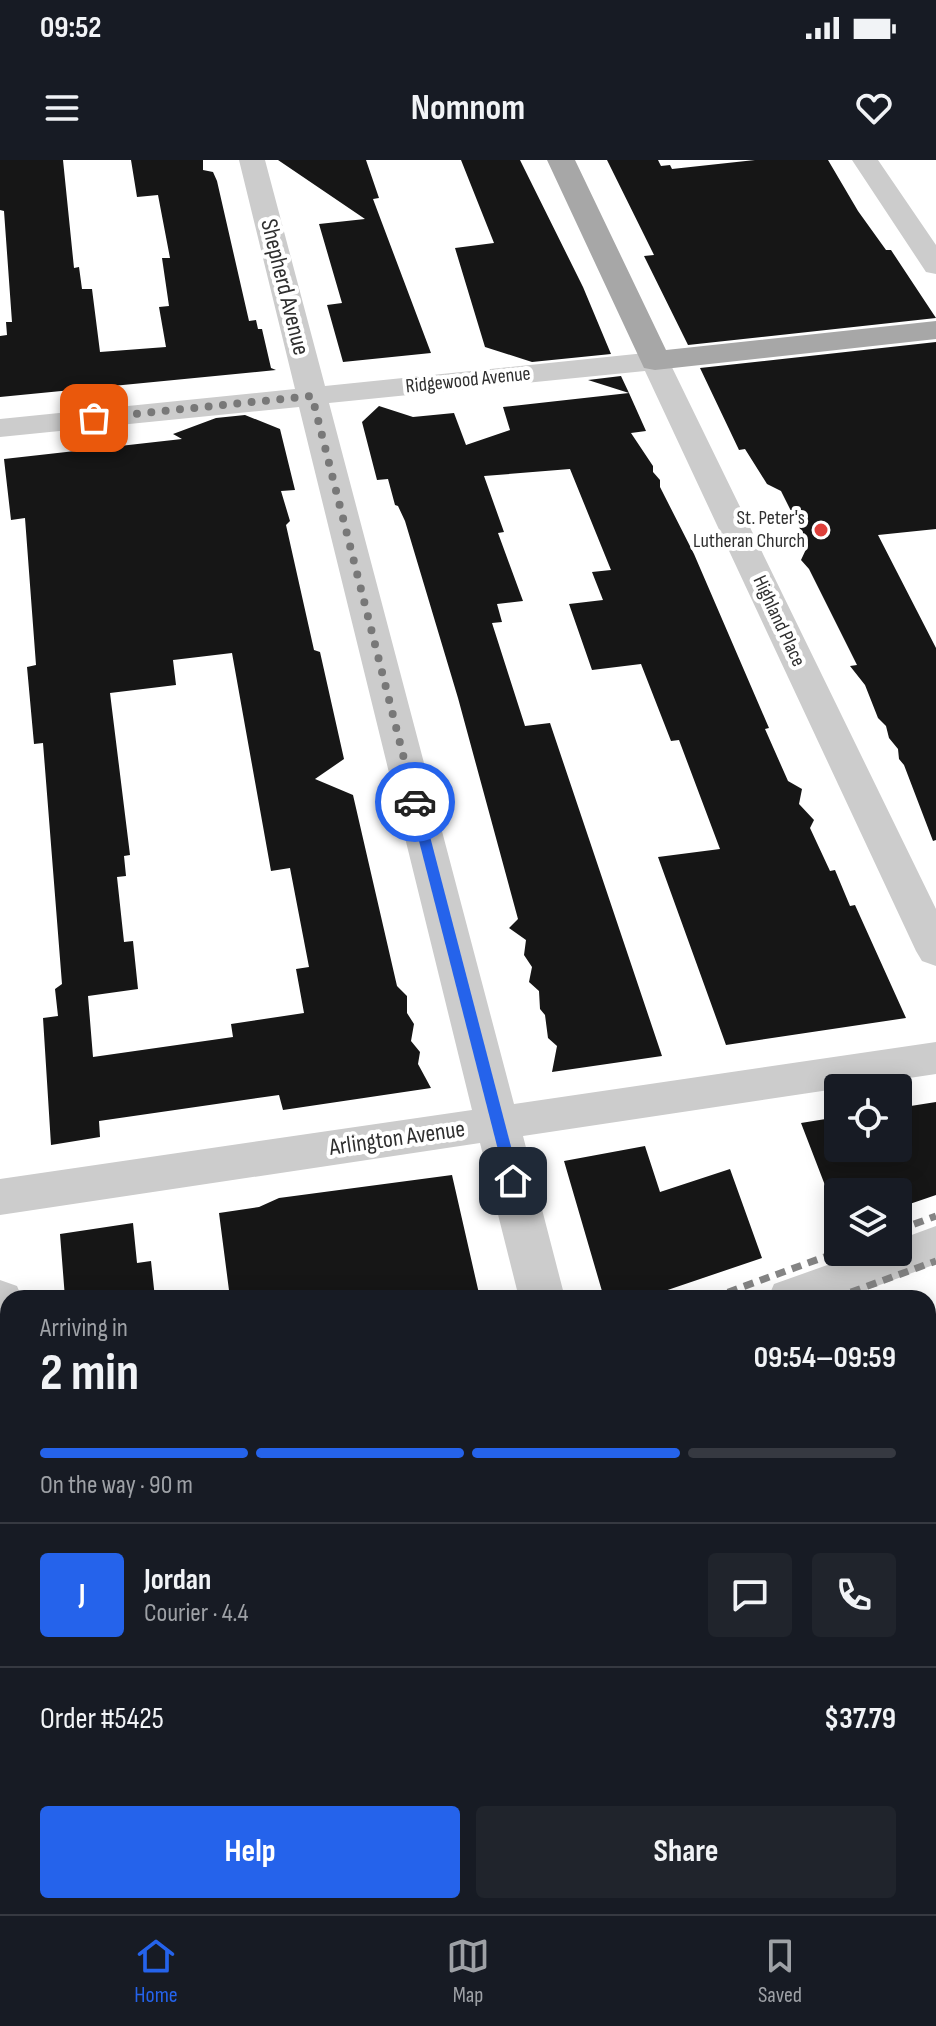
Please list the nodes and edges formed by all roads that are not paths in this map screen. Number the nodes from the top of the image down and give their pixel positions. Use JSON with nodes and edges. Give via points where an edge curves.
{"nodes":[{"id":1,"x":252,"y":160,"type":"edge"},
{"id":2,"x":561,"y":160,"type":"edge"},
{"id":3,"x":865,"y":160,"type":"edge"},
{"id":4,"x":936,"y":266,"type":"edge"},
{"id":5,"x":936,"y":330,"type":"edge"},
{"id":6,"x":655,"y":361,"type":"junction"},
{"id":7,"x":312,"y":396,"type":"junction"},
{"id":8,"x":0,"y":428,"type":"edge"},
{"id":9,"x":936,"y":951,"type":"edge"},
{"id":10,"x":936,"y":1058,"type":"edge"},
{"id":11,"x":497,"y":1124,"type":"junction"},
{"id":12,"x":0,"y":1197,"type":"edge"},
{"id":13,"x":936,"y":1245,"type":"edge"},
{"id":14,"x":540,"y":1290,"type":"edge"},
{"id":15,"x":813,"y":1290,"type":"edge"}],
"edges":[{"from":1,"to":7,"type":"street","name":"Shepherd Avenue"},
{"from":2,"to":6,"type":"main road","name":"Highland Place"},
{"from":3,"to":4,"type":"street"},
{"from":5,"to":6,"type":"main road","name":"Ridgewood Avenue"},
{"from":6,"to":7,"type":"street","name":"Ridgewood Avenue"},
{"from":6,"to":9,"type":"street","name":"Highland Place"},
{"from":7,"to":8,"type":"street","name":"Ridgewood Avenue"},
{"from":7,"to":11,"type":"street","name":"Shepherd Avenue"},
{"from":10,"to":11,"type":"street","name":"Arlington Avenue"},
{"from":11,"to":12,"type":"street","name":"Arlington Avenue"},
{"from":11,"to":14,"type":"street","name":"Shepherd Avenue"},
{"from":13,"to":15,"type":"street"}]}
